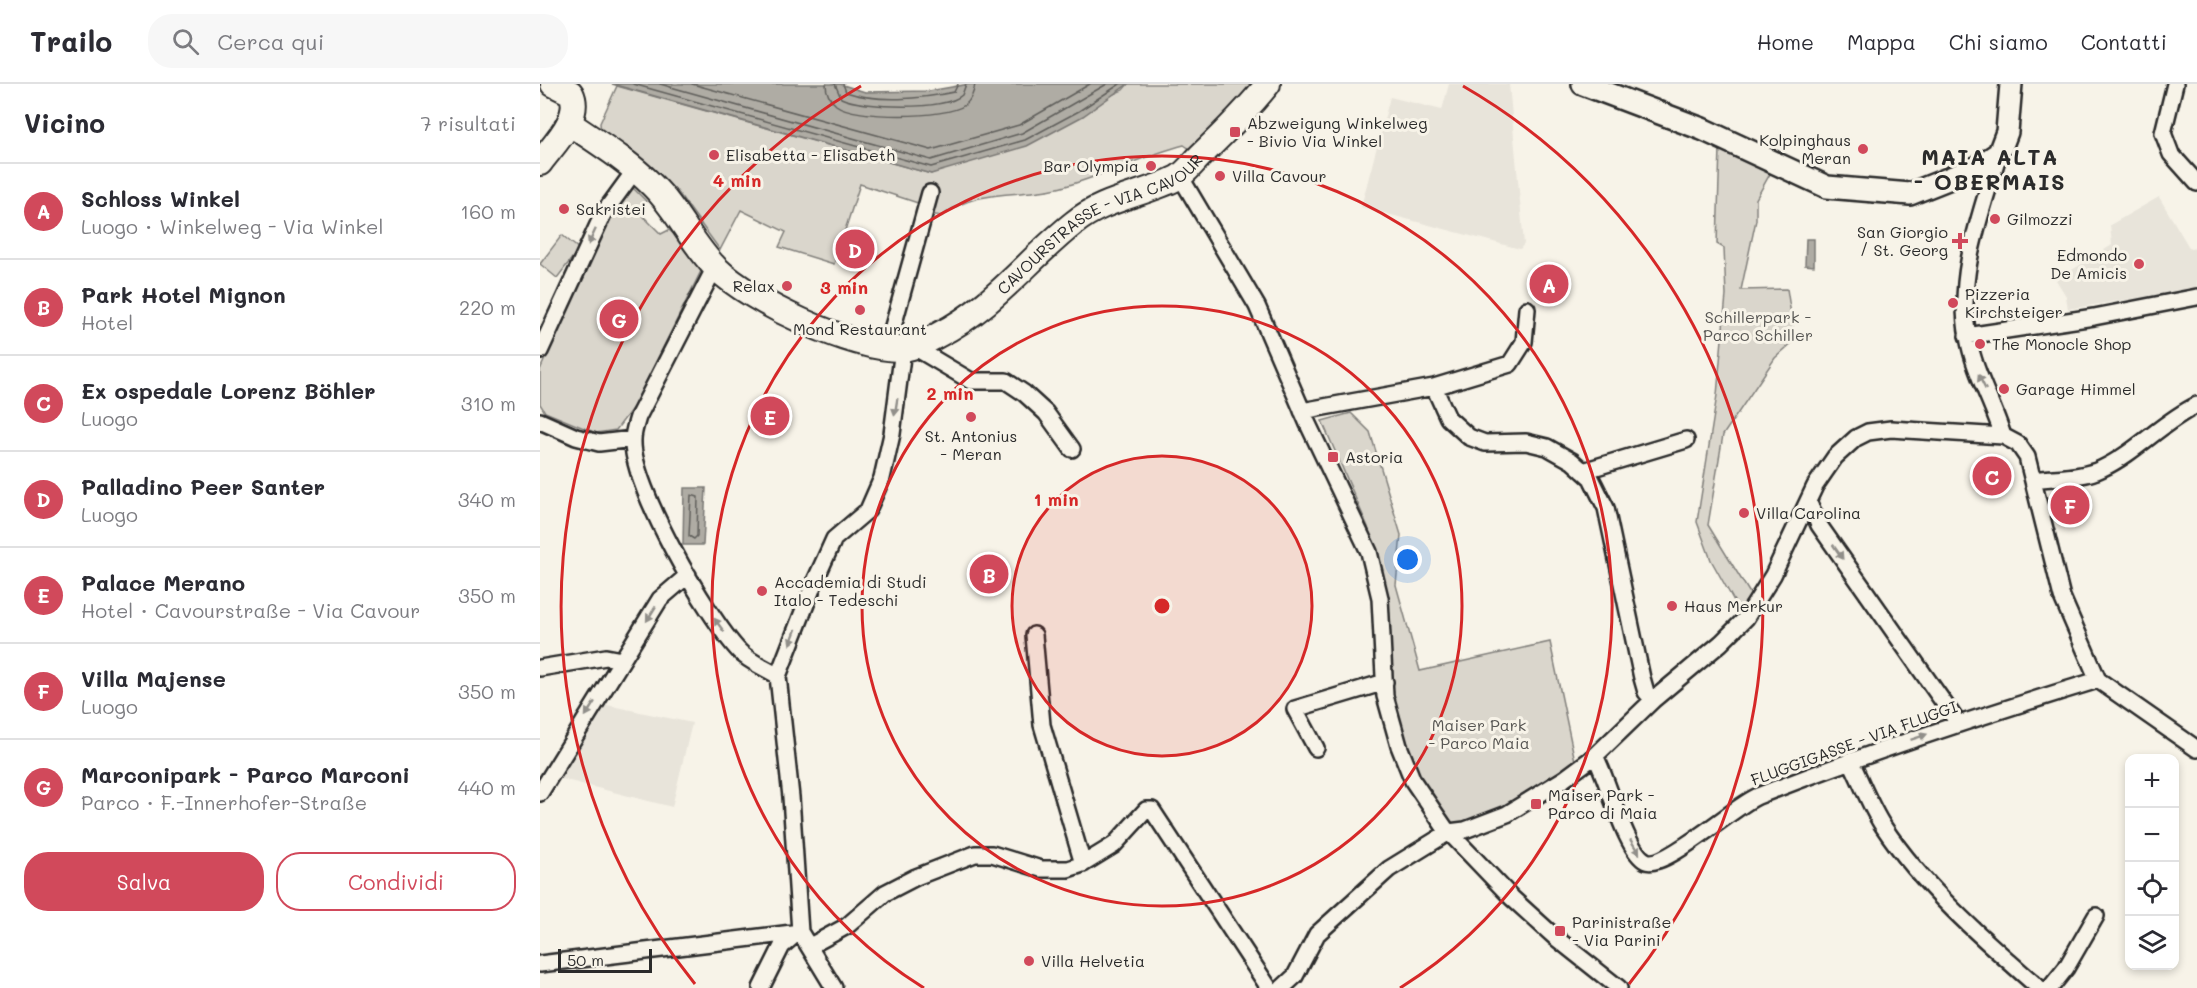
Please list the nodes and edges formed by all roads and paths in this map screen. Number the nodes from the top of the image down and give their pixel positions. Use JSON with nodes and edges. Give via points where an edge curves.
{"nodes":[{"id":1,"x":553,"y":84,"type":"edge"},
{"id":2,"x":1268,"y":84,"type":"edge"},
{"id":3,"x":1583,"y":84,"type":"edge"},
{"id":4,"x":2010,"y":84,"type":"edge"},
{"id":5,"x":2175,"y":84,"type":"edge"},
{"id":6,"x":579,"y":91,"type":"edge"},
{"id":7,"x":569,"y":123,"type":"junction"},
{"id":8,"x":1999,"y":153,"type":"junction"},
{"id":9,"x":540,"y":163,"type":"edge"},
{"id":10,"x":635,"y":170,"type":"junction"},
{"id":11,"x":1180,"y":176,"type":"junction"},
{"id":12,"x":2197,"y":183,"type":"edge"},
{"id":13,"x":930,"y":193,"type":"dead end"},
{"id":14,"x":715,"y":267,"type":"junction"},
{"id":15,"x":2197,"y":297,"type":"edge"},
{"id":16,"x":1527,"y":309,"type":"dead end"},
{"id":17,"x":1967,"y":336,"type":"junction"},
{"id":18,"x":902,"y":347,"type":"junction"},
{"id":19,"x":540,"y":351,"type":"edge"},
{"id":20,"x":1434,"y":387,"type":"junction"},
{"id":21,"x":2197,"y":405,"type":"edge"},
{"id":22,"x":1302,"y":411,"type":"junction"},
{"id":23,"x":540,"y":421,"type":"edge"},
{"id":24,"x":2003,"y":436,"type":"junction"},
{"id":25,"x":633,"y":439,"type":"junction"},
{"id":26,"x":1686,"y":440,"type":"dead end"},
{"id":27,"x":1072,"y":449,"type":"dead end"},
{"id":28,"x":1583,"y":471,"type":"junction"},
{"id":29,"x":2033,"y":480,"type":"junction"},
{"id":30,"x":1808,"y":501,"type":"junction"},
{"id":31,"x":688,"y":575,"type":"junction"},
{"id":32,"x":1034,"y":635,"type":"dead end"},
{"id":33,"x":622,"y":660,"type":"junction"},
{"id":34,"x":540,"y":668,"type":"edge"},
{"id":35,"x":778,"y":675,"type":"junction"},
{"id":36,"x":2098,"y":680,"type":"junction"},
{"id":37,"x":1385,"y":682,"type":"junction"},
{"id":38,"x":1653,"y":700,"type":"junction"},
{"id":39,"x":1958,"y":723,"type":"junction"},
{"id":40,"x":1316,"y":748,"type":"dead end"},
{"id":41,"x":2197,"y":749,"type":"edge"},
{"id":42,"x":1594,"y":756,"type":"junction"},
{"id":43,"x":1850,"y":760,"type":"junction"},
{"id":44,"x":540,"y":793,"type":"edge"},
{"id":45,"x":1449,"y":832,"type":"junction"},
{"id":46,"x":1083,"y":864,"type":"junction"},
{"id":47,"x":2096,"y":916,"type":"dead end"},
{"id":48,"x":800,"y":932,"type":"junction"},
{"id":49,"x":810,"y":946,"type":"junction"},
{"id":50,"x":540,"y":964,"type":"edge"},
{"id":51,"x":761,"y":988,"type":"edge"},
{"id":52,"x":834,"y":988,"type":"edge"},
{"id":53,"x":1269,"y":988,"type":"edge"},
{"id":54,"x":1282,"y":988,"type":"edge"},
{"id":55,"x":1619,"y":988,"type":"edge"},
{"id":56,"x":2039,"y":988,"type":"edge"},
{"id":57,"x":2050,"y":988,"type":"edge"}],
"edges":[{"from":1,"to":6,"type":"main road"},
{"from":2,"to":11,"type":"main road","name":"CAVOURSTRASSE - VIA CAVOUR","via":[[1246,112]]},
{"from":3,"to":8,"type":"street","via":[[1702,129],[1795,175],[1840,190],[1915,193],[1978,167]]},
{"from":4,"to":8,"type":"street","via":[[2007,132]]},
{"from":5,"to":12,"type":"street","via":[[2163,133],[2170,154]]},
{"from":6,"to":7,"type":"main road"},
{"from":7,"to":9,"type":"main road"},
{"from":7,"to":10,"type":"main road"},
{"from":8,"to":17,"type":"street","via":[[1969,256]]},
{"from":10,"to":14,"type":"main road","via":[[666,200]]},
{"from":10,"to":19,"type":"street","one_way":true,"via":[[603,214]]},
{"from":11,"to":18,"type":"main road","name":"CAVOURSTRASSE - VIA CAVOUR","via":[[1092,210],[978,311]]},
{"from":11,"to":22,"type":"street","via":[[1257,306]]},
{"from":13,"to":18,"type":"street"},
{"from":14,"to":18,"type":"main road","via":[[751,296],[784,313],[822,328]]},
{"from":14,"to":25,"type":"street","via":[[638,417]]},
{"from":15,"to":17,"type":"street"},
{"from":16,"to":20,"type":"street","via":[[1524,342],[1510,364]]},
{"from":24,"to":17,"type":"street","one_way":true},
{"from":18,"to":27,"type":"street","via":[[919,350],[971,381],[1006,381],[1046,413]]},
{"from":18,"to":35,"type":"street","one_way":true,"via":[[882,478],[868,510],[834,539]]},
{"from":20,"to":22,"type":"street"},
{"from":20,"to":28,"type":"street","via":[[1448,418],[1469,437],[1485,443],[1526,442],[1546,447]]},
{"from":21,"to":29,"type":"street","via":[[2174,416],[2131,452],[2099,471]]},
{"from":22,"to":37,"type":"street","via":[[1369,552],[1380,598]]},
{"from":23,"to":25,"type":"street","via":[[599,444]]},
{"from":24,"to":29,"type":"street","via":[[2011,438],[2024,451]]},
{"from":24,"to":30,"type":"street","via":[[1891,429],[1868,432],[1835,457]]},
{"from":25,"to":31,"type":"street","via":[[644,491]]},
{"from":26,"to":28,"type":"street"},
{"from":28,"to":38,"type":"street","via":[[1591,478],[1606,508],[1642,678]]},
{"from":29,"to":36,"type":"street","via":[[2062,597]]},
{"from":30,"to":38,"type":"street","via":[[1773,575],[1746,618]]},
{"from":30,"to":39,"type":"street","one_way":true,"via":[[1819,525]]},
{"from":31,"to":33,"type":"street","one_way":true,"via":[[660,599]]},
{"from":35,"to":31,"type":"street","one_way":true,"via":[[741,653],[715,621]]},
{"from":32,"to":46,"type":"street","via":[[1042,725]]},
{"from":33,"to":34,"type":"street","via":[[606,657]]},
{"from":33,"to":44,"type":"street","one_way":true},
{"from":35,"to":48,"type":"street"},
{"from":36,"to":39,"type":"street","name":"FLUGGIGASSE - VIA FLUGGI"},
{"from":36,"to":41,"type":"street"},
{"from":37,"to":40,"type":"street","via":[[1295,709]]},
{"from":37,"to":45,"type":"street","via":[[1399,746],[1413,781]]},
{"from":38,"to":42,"type":"street"},
{"from":43,"to":39,"type":"street","name":"FLUGGIGASSE - VIA FLUGGI","one_way":true},
{"from":42,"to":43,"type":"street","name":"FLUGGIGASSE - VIA FLUGGI","one_way":true,"via":[[1634,846],[1650,862],[1668,857],[1753,798]]},
{"from":42,"to":45,"type":"street","via":[[1507,814]]},
{"from":43,"to":56,"type":"street","via":[[1882,825],[1921,876]]},
{"from":45,"to":54,"type":"street","via":[[1389,868],[1337,914],[1317,934],[1295,976]]},
{"from":45,"to":55,"type":"street","via":[[1512,898]]},
{"from":46,"to":49,"type":"street","via":[[1068,869],[1041,869],[992,854],[975,854],[885,893],[847,926]]},
{"from":46,"to":53,"type":"street","via":[[1114,845],[1146,810],[1152,810]]},
{"from":47,"to":57,"type":"street"},
{"from":48,"to":49,"type":"street"},
{"from":48,"to":50,"type":"street"},
{"from":48,"to":51,"type":"street","via":[[782,946]]},
{"from":49,"to":52,"type":"street"}]}
